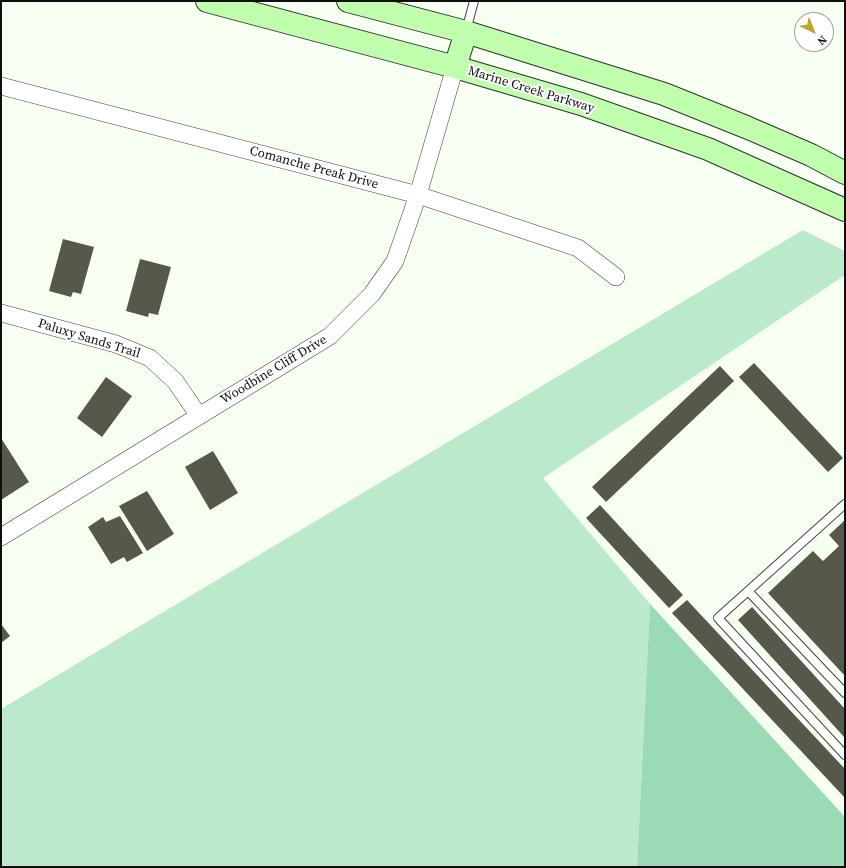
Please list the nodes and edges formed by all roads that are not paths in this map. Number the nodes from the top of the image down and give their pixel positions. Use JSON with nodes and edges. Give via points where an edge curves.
{"nodes":[{"id":1,"x":207,"y":1,"type":"edge"},
{"id":2,"x":348,"y":1,"type":"edge"},
{"id":3,"x":474,"y":1,"type":"edge"},
{"id":4,"x":466,"y":32,"type":"junction"},
{"id":5,"x":455,"y":67,"type":"junction"},
{"id":6,"x":1,"y":86,"type":"edge"},
{"id":7,"x":845,"y":172,"type":"edge"},
{"id":8,"x":418,"y":195,"type":"junction"},
{"id":9,"x":845,"y":210,"type":"edge"},
{"id":10,"x":616,"y":277,"type":"dead end"},
{"id":11,"x":1,"y":313,"type":"edge"},
{"id":12,"x":199,"y":416,"type":"junction"},
{"id":13,"x":845,"y":504,"type":"edge"},
{"id":14,"x":1,"y":537,"type":"edge"},
{"id":15,"x":748,"y":591,"type":"junction"},
{"id":16,"x":845,"y":693,"type":"edge"},
{"id":17,"x":845,"y":755,"type":"edge"}],
"edges":[{"from":1,"to":5,"type":"main road","name":"Marine Creek Parkway"},
{"from":2,"to":4,"type":"main road"},
{"from":3,"to":4,"type":"lane"},
{"from":4,"to":5,"type":"main road"},
{"from":4,"to":7,"type":"main road","via":[[664,94],[811,155]]},
{"from":5,"to":8,"type":"street","name":"Woodbine Cliff Drive"},
{"from":5,"to":9,"type":"main road","name":"Marine Creek Parkway","via":[[582,104],[708,149]]},
{"from":6,"to":8,"type":"street","name":"Comanche Preak Drive"},
{"from":8,"to":10,"type":"street","name":"Comanche Preak Drive","via":[[578,248]]},
{"from":8,"to":12,"type":"street","name":"Woodbine Cliff Drive","via":[[395,261],[372,294],[330,336]]},
{"from":11,"to":12,"type":"street","name":"Paluxy Sands Trail","via":[[116,344],[150,358],[175,381]]},
{"from":12,"to":14,"type":"street","name":"Woodbine Cliff Drive"},
{"from":13,"to":15,"type":"lane"},
{"from":15,"to":16,"type":"lane"},
{"from":15,"to":17,"type":"lane","via":[[718,618]]}]}
